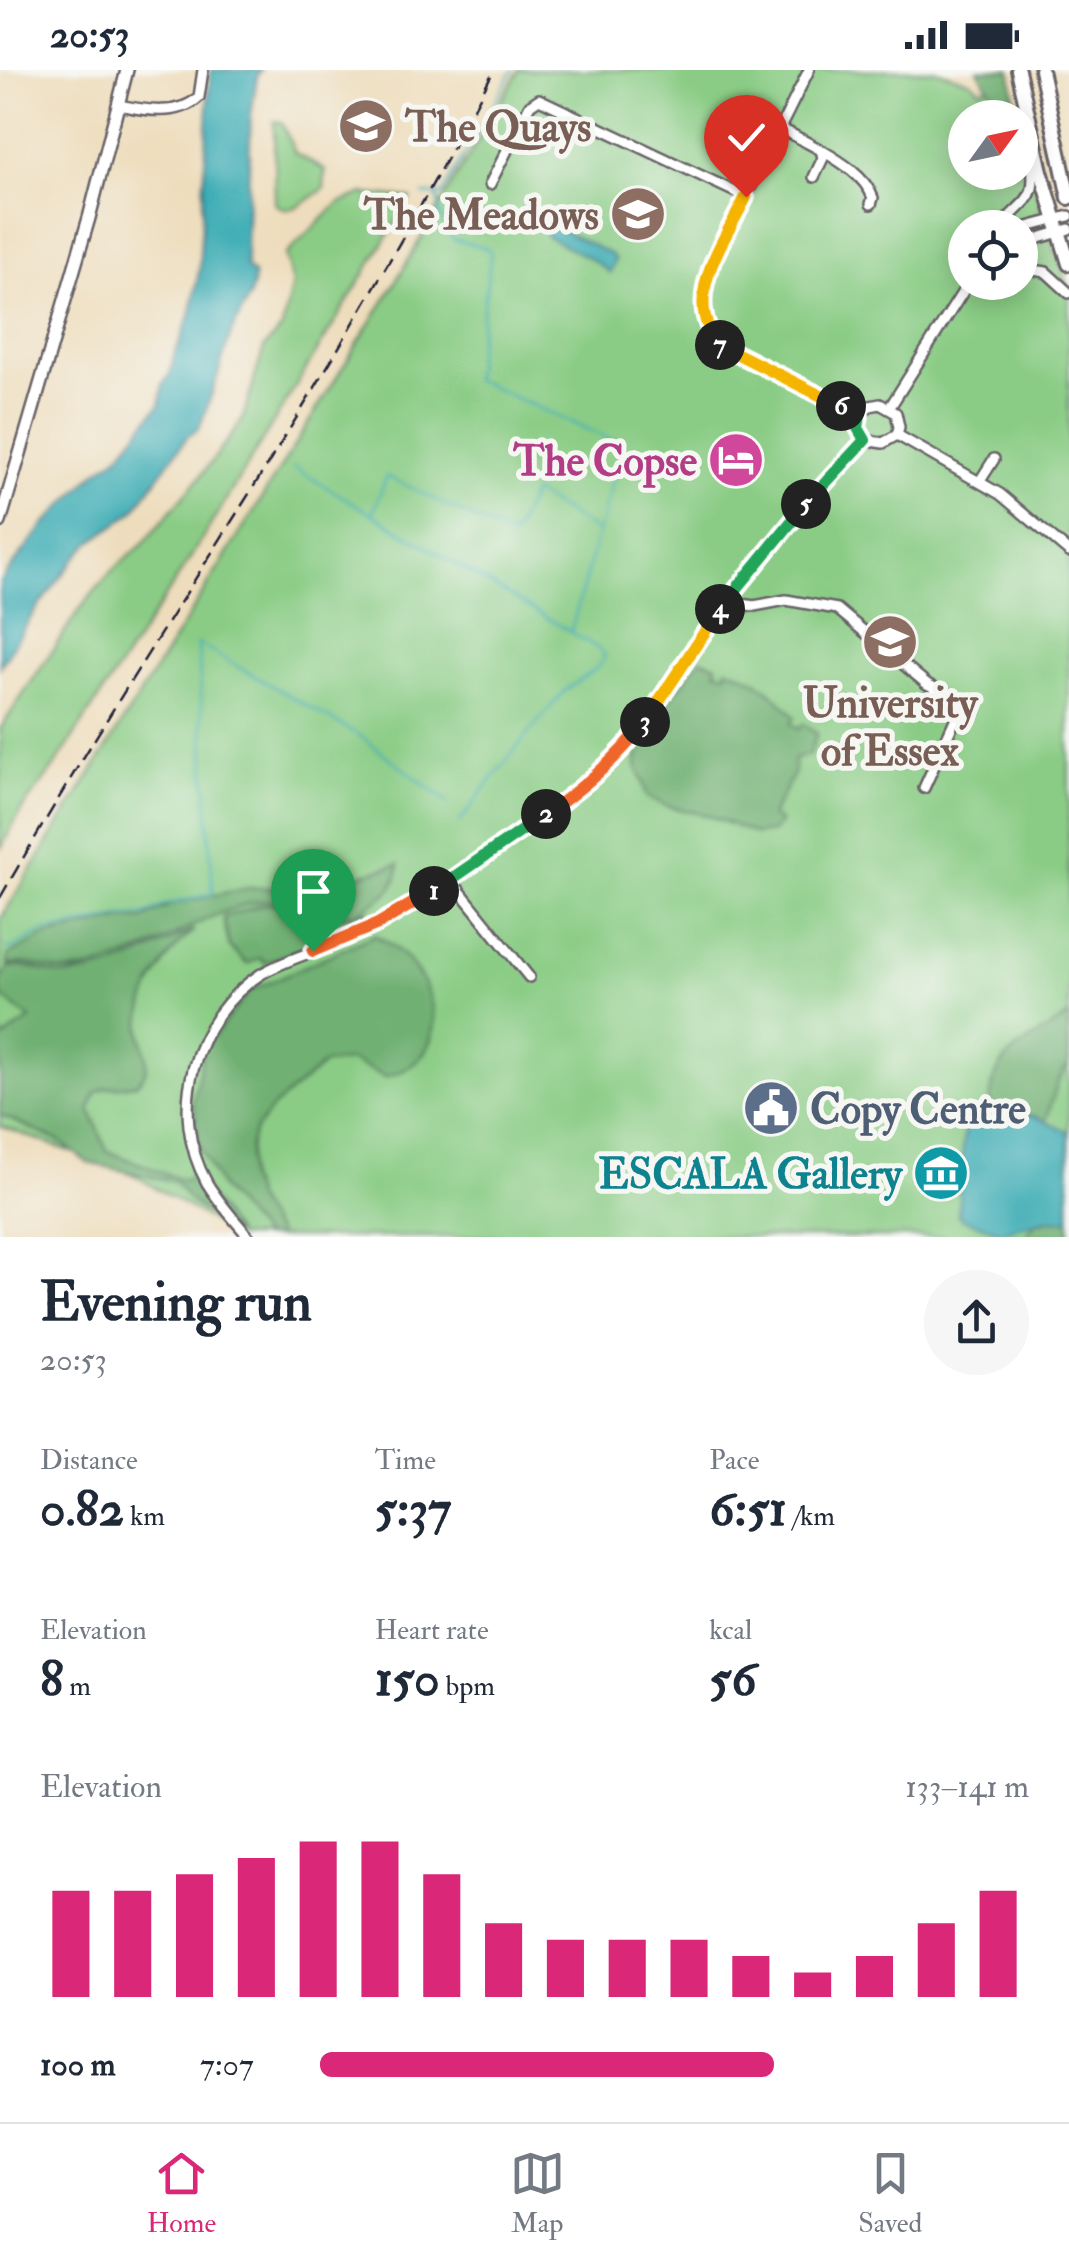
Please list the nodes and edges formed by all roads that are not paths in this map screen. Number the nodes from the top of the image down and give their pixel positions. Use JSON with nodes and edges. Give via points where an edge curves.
{"nodes":[{"id":1,"x":126,"y":70,"type":"edge"},
{"id":2,"x":202,"y":70,"type":"edge"},
{"id":3,"x":808,"y":70,"type":"edge"},
{"id":4,"x":1018,"y":70,"type":"edge"},
{"id":5,"x":1041,"y":70,"type":"edge"},
{"id":6,"x":1024,"y":100,"type":"edge"},
{"id":7,"x":118,"y":105,"type":"junction"},
{"id":8,"x":780,"y":128,"type":"junction"},
{"id":9,"x":822,"y":150,"type":"junction"},
{"id":10,"x":1038,"y":153,"type":"edge"},
{"id":11,"x":852,"y":154,"type":"dead end"},
{"id":12,"x":842,"y":162,"type":"junction"},
{"id":13,"x":814,"y":177,"type":"dead end"},
{"id":14,"x":490,"y":184,"type":"dead end"},
{"id":15,"x":1034,"y":190,"type":"edge"},
{"id":16,"x":746,"y":197,"type":"junction"},
{"id":17,"x":1069,"y":198,"type":"edge"},
{"id":18,"x":871,"y":204,"type":"dead end"},
{"id":19,"x":1019,"y":210,"type":"edge"},
{"id":20,"x":1069,"y":216,"type":"edge"},
{"id":21,"x":1060,"y":227,"type":"edge"},
{"id":22,"x":1069,"y":264,"type":"edge"},
{"id":23,"x":1038,"y":271,"type":"edge"},
{"id":24,"x":1069,"y":294,"type":"edge"},
{"id":25,"x":958,"y":300,"type":"edge"},
{"id":26,"x":890,"y":407,"type":"junction"},
{"id":27,"x":860,"y":415,"type":"junction"},
{"id":28,"x":897,"y":435,"type":"junction"},
{"id":29,"x":865,"y":440,"type":"junction"},
{"id":30,"x":994,"y":459,"type":"dead end"},
{"id":31,"x":980,"y":481,"type":"junction"},
{"id":32,"x":0,"y":522,"type":"edge"},
{"id":33,"x":1069,"y":552,"type":"edge"},
{"id":34,"x":731,"y":595,"type":"junction"},
{"id":35,"x":924,"y":788,"type":"dead end"},
{"id":36,"x":450,"y":880,"type":"junction"},
{"id":37,"x":529,"y":977,"type":"dead end"},
{"id":38,"x":247,"y":1234,"type":"edge"}],
"edges":[{"from":1,"to":7,"type":"street"},
{"from":2,"to":7,"type":"street","via":[[198,98],[188,106],[160,111]]},
{"from":3,"to":8,"type":"street"},
{"from":4,"to":6,"type":"main road"},
{"from":5,"to":17,"type":"main road"},
{"from":7,"to":32,"type":"street"},
{"from":8,"to":9,"type":"street"},
{"from":8,"to":16,"type":"street"},
{"from":9,"to":12,"type":"street"},
{"from":9,"to":13,"type":"street"},
{"from":10,"to":21,"type":"main road"},
{"from":11,"to":12,"type":"street"},
{"from":12,"to":18,"type":"street","via":[[870,190]]},
{"from":14,"to":16,"type":"street","via":[[530,105],[542,100]]},
{"from":15,"to":19,"type":"street"},
{"from":16,"to":27,"type":"street","via":[[706,279],[707,328],[718,344],[771,377]]},
{"from":20,"to":21,"type":"street"},
{"from":21,"to":22,"type":"main road"},
{"from":23,"to":24,"type":"street"},
{"from":25,"to":26,"type":"street"},
{"from":26,"to":27,"type":"street","via":[[870,406]]},
{"from":26,"to":28,"type":"street"},
{"from":27,"to":29,"type":"street"},
{"from":28,"to":29,"type":"street","via":[[882,443]]},
{"from":28,"to":31,"type":"street"},
{"from":29,"to":34,"type":"street"},
{"from":30,"to":31,"type":"street"},
{"from":31,"to":33,"type":"street"},
{"from":34,"to":35,"type":"street","via":[[754,606],[786,600],[837,609],[927,684],[963,702]]},
{"from":34,"to":36,"type":"street","via":[[626,744],[577,792]]},
{"from":36,"to":37,"type":"street"},
{"from":36,"to":38,"type":"street","via":[[378,924],[261,974],[206,1033],[188,1093],[191,1141],[207,1182]]}]}
